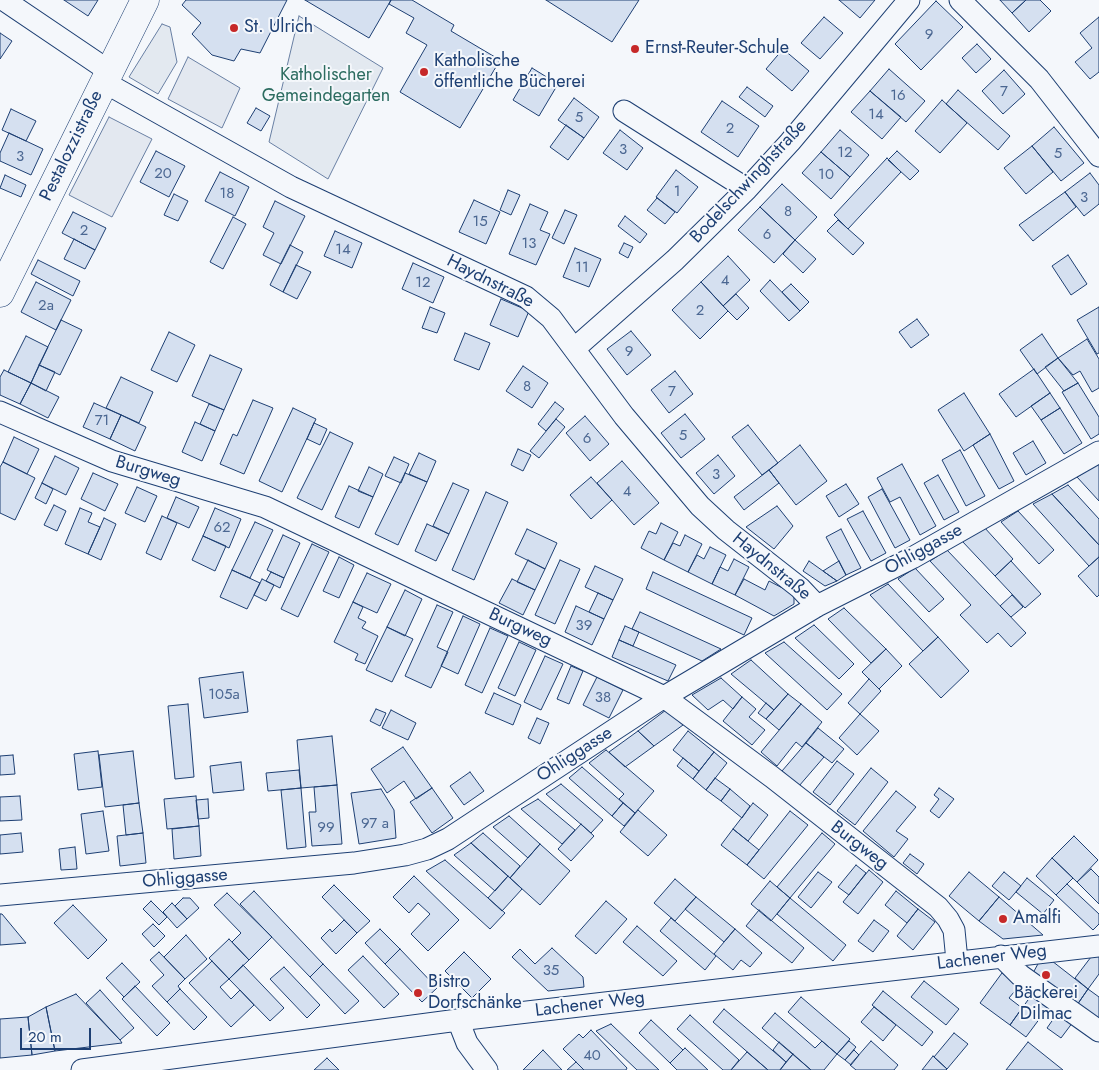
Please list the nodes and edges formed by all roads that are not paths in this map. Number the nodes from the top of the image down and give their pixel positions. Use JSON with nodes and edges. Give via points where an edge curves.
{"nodes":[{"id":1,"x":4,"y":0,"type":"edge"},
{"id":2,"x":145,"y":0,"type":"edge"},
{"id":3,"x":909,"y":0,"type":"edge"},
{"id":4,"x":960,"y":0,"type":"edge"},
{"id":5,"x":106,"y":76,"type":"junction"},
{"id":6,"x":624,"y":111,"type":"dead end"},
{"id":7,"x":1099,"y":156,"type":"edge"},
{"id":8,"x":747,"y":189,"type":"junction"},
{"id":9,"x":0,"y":293,"type":"edge"},
{"id":10,"x":574,"y":349,"type":"junction"},
{"id":11,"x":0,"y":412,"type":"edge"},
{"id":12,"x":1099,"y":452,"type":"edge"},
{"id":13,"x":817,"y":606,"type":"junction"},
{"id":14,"x":664,"y":697,"type":"junction"},
{"id":15,"x":0,"y":895,"type":"edge"},
{"id":16,"x":1099,"y":946,"type":"edge"},
{"id":17,"x":1001,"y":956,"type":"junction"},
{"id":18,"x":957,"y":961,"type":"junction"},
{"id":19,"x":458,"y":1020,"type":"junction"},
{"id":20,"x":1099,"y":1031,"type":"edge"},
{"id":21,"x":82,"y":1070,"type":"edge"},
{"id":22,"x":487,"y":1070,"type":"edge"}],
"edges":[{"from":1,"to":5,"type":"street","name":"Haydnstraße"},
{"from":2,"to":5,"type":"main road","name":"Pestalozzistraße"},
{"from":3,"to":8,"type":"street","name":"Bodelschwinghstraße"},
{"from":4,"to":7,"type":"street","via":[[1038,79]]},
{"from":5,"to":9,"type":"main road","name":"Pestalozzistraße"},
{"from":5,"to":10,"type":"street","name":"Haydnstraße","via":[[291,187],[520,294],[551,318]]},
{"from":6,"to":8,"type":"street"},
{"from":8,"to":10,"type":"street","name":"Bodelschwinghstraße","via":[[675,260]]},
{"from":10,"to":13,"type":"street","name":"Haydnstraße","via":[[630,424],[700,506],[800,588]]},
{"from":11,"to":14,"type":"street","name":"Burgweg","via":[[112,461],[265,507]]},
{"from":12,"to":13,"type":"street","name":"Ohliggasse","via":[[912,558]]},
{"from":13,"to":14,"type":"street","name":"Ohliggasse"},
{"from":14,"to":15,"type":"street","name":"Ohliggasse","via":[[448,839],[427,849],[354,863]]},
{"from":14,"to":18,"type":"street","name":"Burgweg","via":[[772,777],[938,908],[954,930]]},
{"from":16,"to":17,"type":"street","name":"Lachener Weg"},
{"from":17,"to":18,"type":"street","name":"Lachener Weg"},
{"from":17,"to":20,"type":"street","via":[[1020,975]]},
{"from":18,"to":19,"type":"street","name":"Lachener Weg"},
{"from":19,"to":21,"type":"street","name":"Lachener Weg"},
{"from":19,"to":22,"type":"street","via":[[466,1043]]}]}
